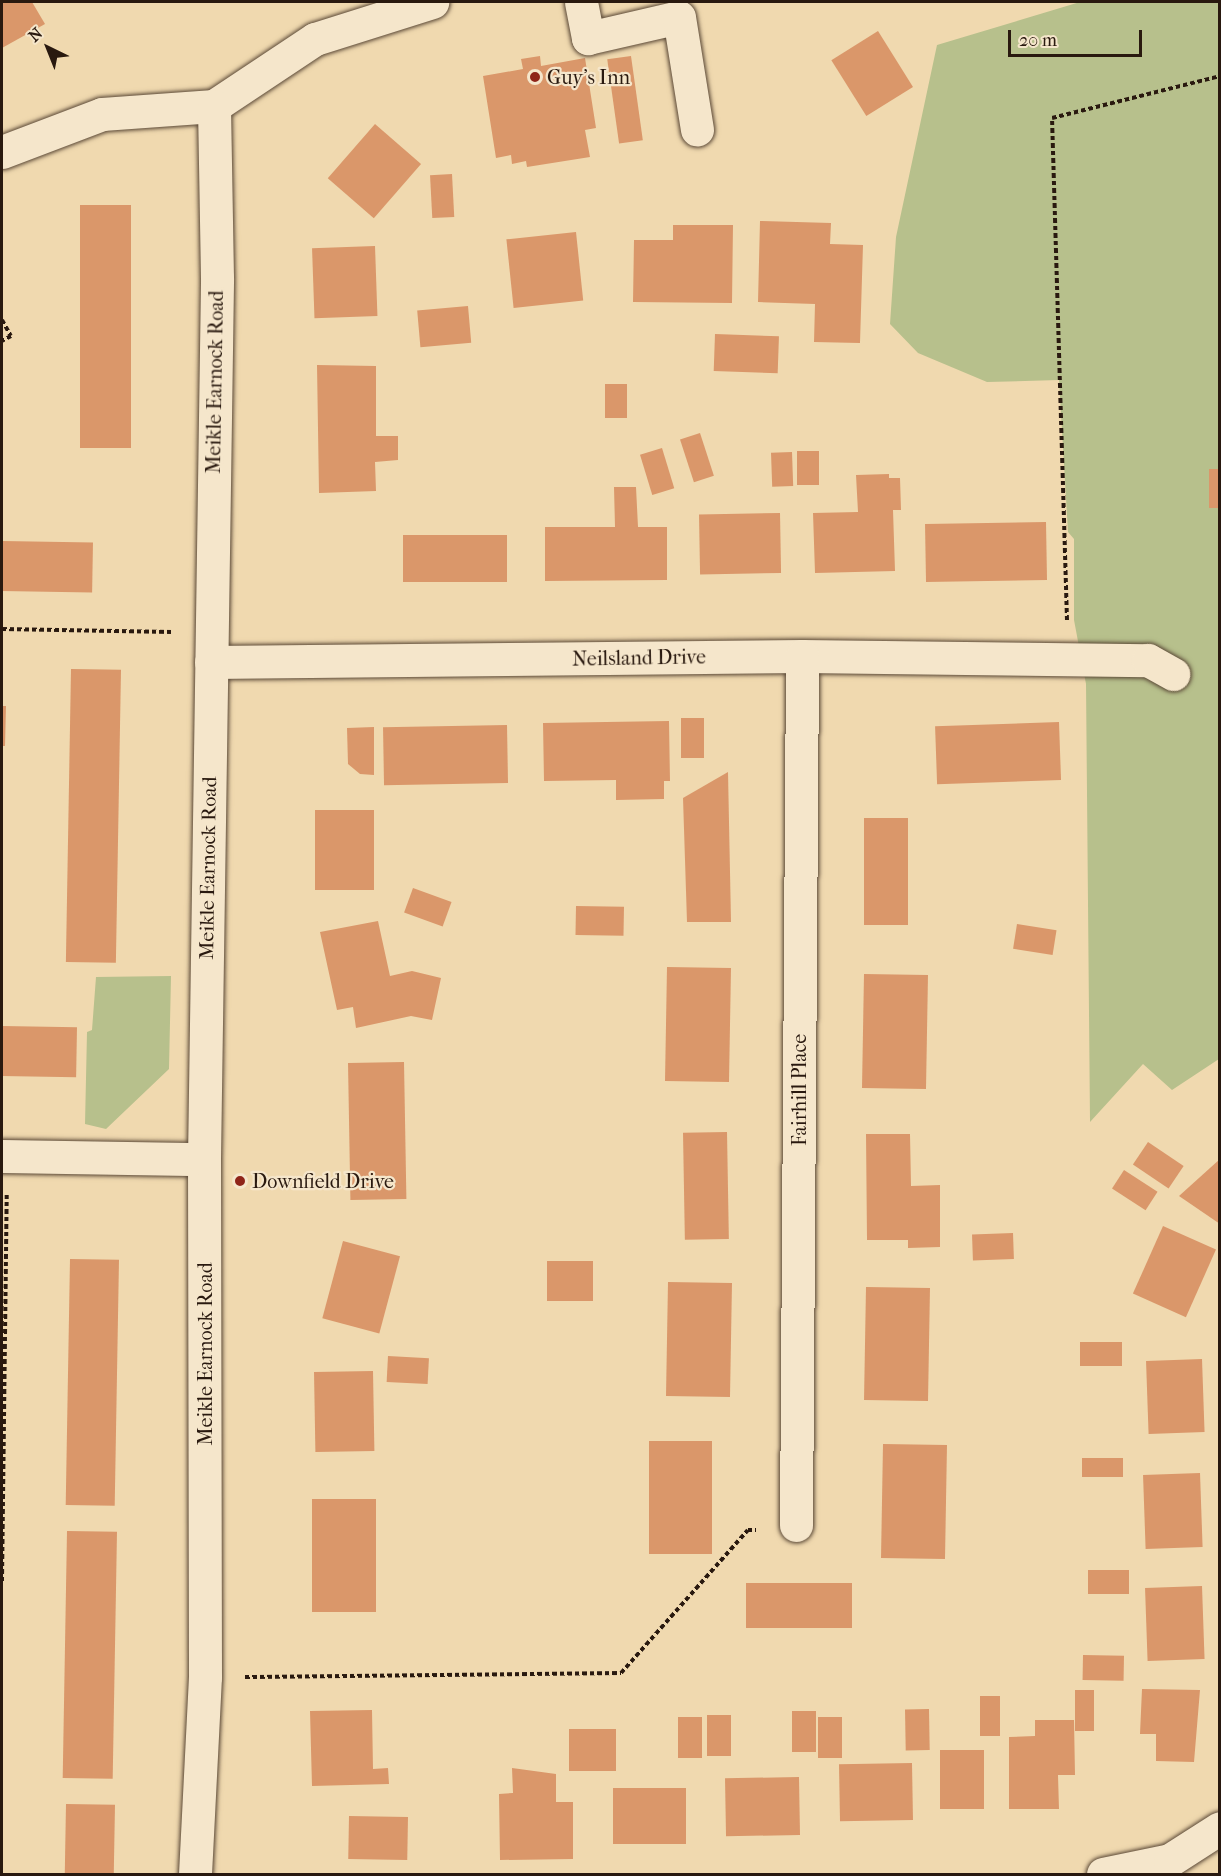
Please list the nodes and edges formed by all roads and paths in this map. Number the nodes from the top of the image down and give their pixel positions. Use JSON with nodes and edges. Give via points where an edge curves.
{"nodes":[{"id":1,"x":432,"y":2,"type":"edge"},
{"id":2,"x":581,"y":2,"type":"edge"},
{"id":3,"x":1220,"y":76,"type":"edge"},
{"id":4,"x":214,"y":106,"type":"junction"},
{"id":5,"x":697,"y":130,"type":"dead end"},
{"id":6,"x":2,"y":152,"type":"edge"},
{"id":7,"x":2,"y":320,"type":"edge"},
{"id":8,"x":2,"y":341,"type":"edge"},
{"id":9,"x":2,"y":629,"type":"edge"},
{"id":10,"x":211,"y":647,"type":"junction"},
{"id":11,"x":802,"y":656,"type":"junction"},
{"id":12,"x":1067,"y":660,"type":"junction"},
{"id":13,"x":1173,"y":674,"type":"dead end"},
{"id":14,"x":4,"y":1156,"type":"edge"},
{"id":15,"x":204,"y":1159,"type":"junction"},
{"id":16,"x":3,"y":1348,"type":"edge"},
{"id":17,"x":3,"y":1411,"type":"edge"},
{"id":18,"x":796,"y":1525,"type":"joint"},
{"id":19,"x":2,"y":1581,"type":"edge"},
{"id":20,"x":205,"y":1677,"type":"junction"},
{"id":21,"x":1220,"y":1828,"type":"edge"},
{"id":22,"x":195,"y":1875,"type":"edge"},
{"id":23,"x":1103,"y":1875,"type":"edge"}],
"edges":[{"from":1,"to":4,"type":"street","via":[[315,39]]},
{"from":2,"to":5,"type":"street","via":[[588,38],[679,17]]},
{"from":3,"to":12,"type":"path","via":[[1052,118],[1068,532]]},
{"from":4,"to":6,"type":"street","via":[[102,114]]},
{"from":4,"to":10,"type":"street","name":"Meikle Earnock Road","via":[[217,278]]},
{"from":7,"to":8,"type":"path","via":[[11,336]]},
{"from":9,"to":10,"type":"path"},
{"from":10,"to":11,"type":"street","name":"Neilsland Drive"},
{"from":10,"to":15,"type":"street","name":"Meikle Earnock Road"},
{"from":11,"to":12,"type":"street","name":"Neilsland Drive"},
{"from":11,"to":18,"type":"street","name":"Fairhill Place"},
{"from":12,"to":13,"type":"street","name":"Neilsland Drive","via":[[1148,660]]},
{"from":14,"to":15,"type":"street"},
{"from":14,"to":16,"type":"path"},
{"from":15,"to":20,"type":"street","name":"Meikle Earnock Road"},
{"from":16,"to":17,"type":"path"},
{"from":17,"to":19,"type":"path"},
{"from":18,"to":20,"type":"path","via":[[748,1530],[621,1673]]},
{"from":20,"to":22,"type":"street","name":"Meikle Earnock Road"},
{"from":21,"to":23,"type":"street","via":[[1170,1860]]}]}
